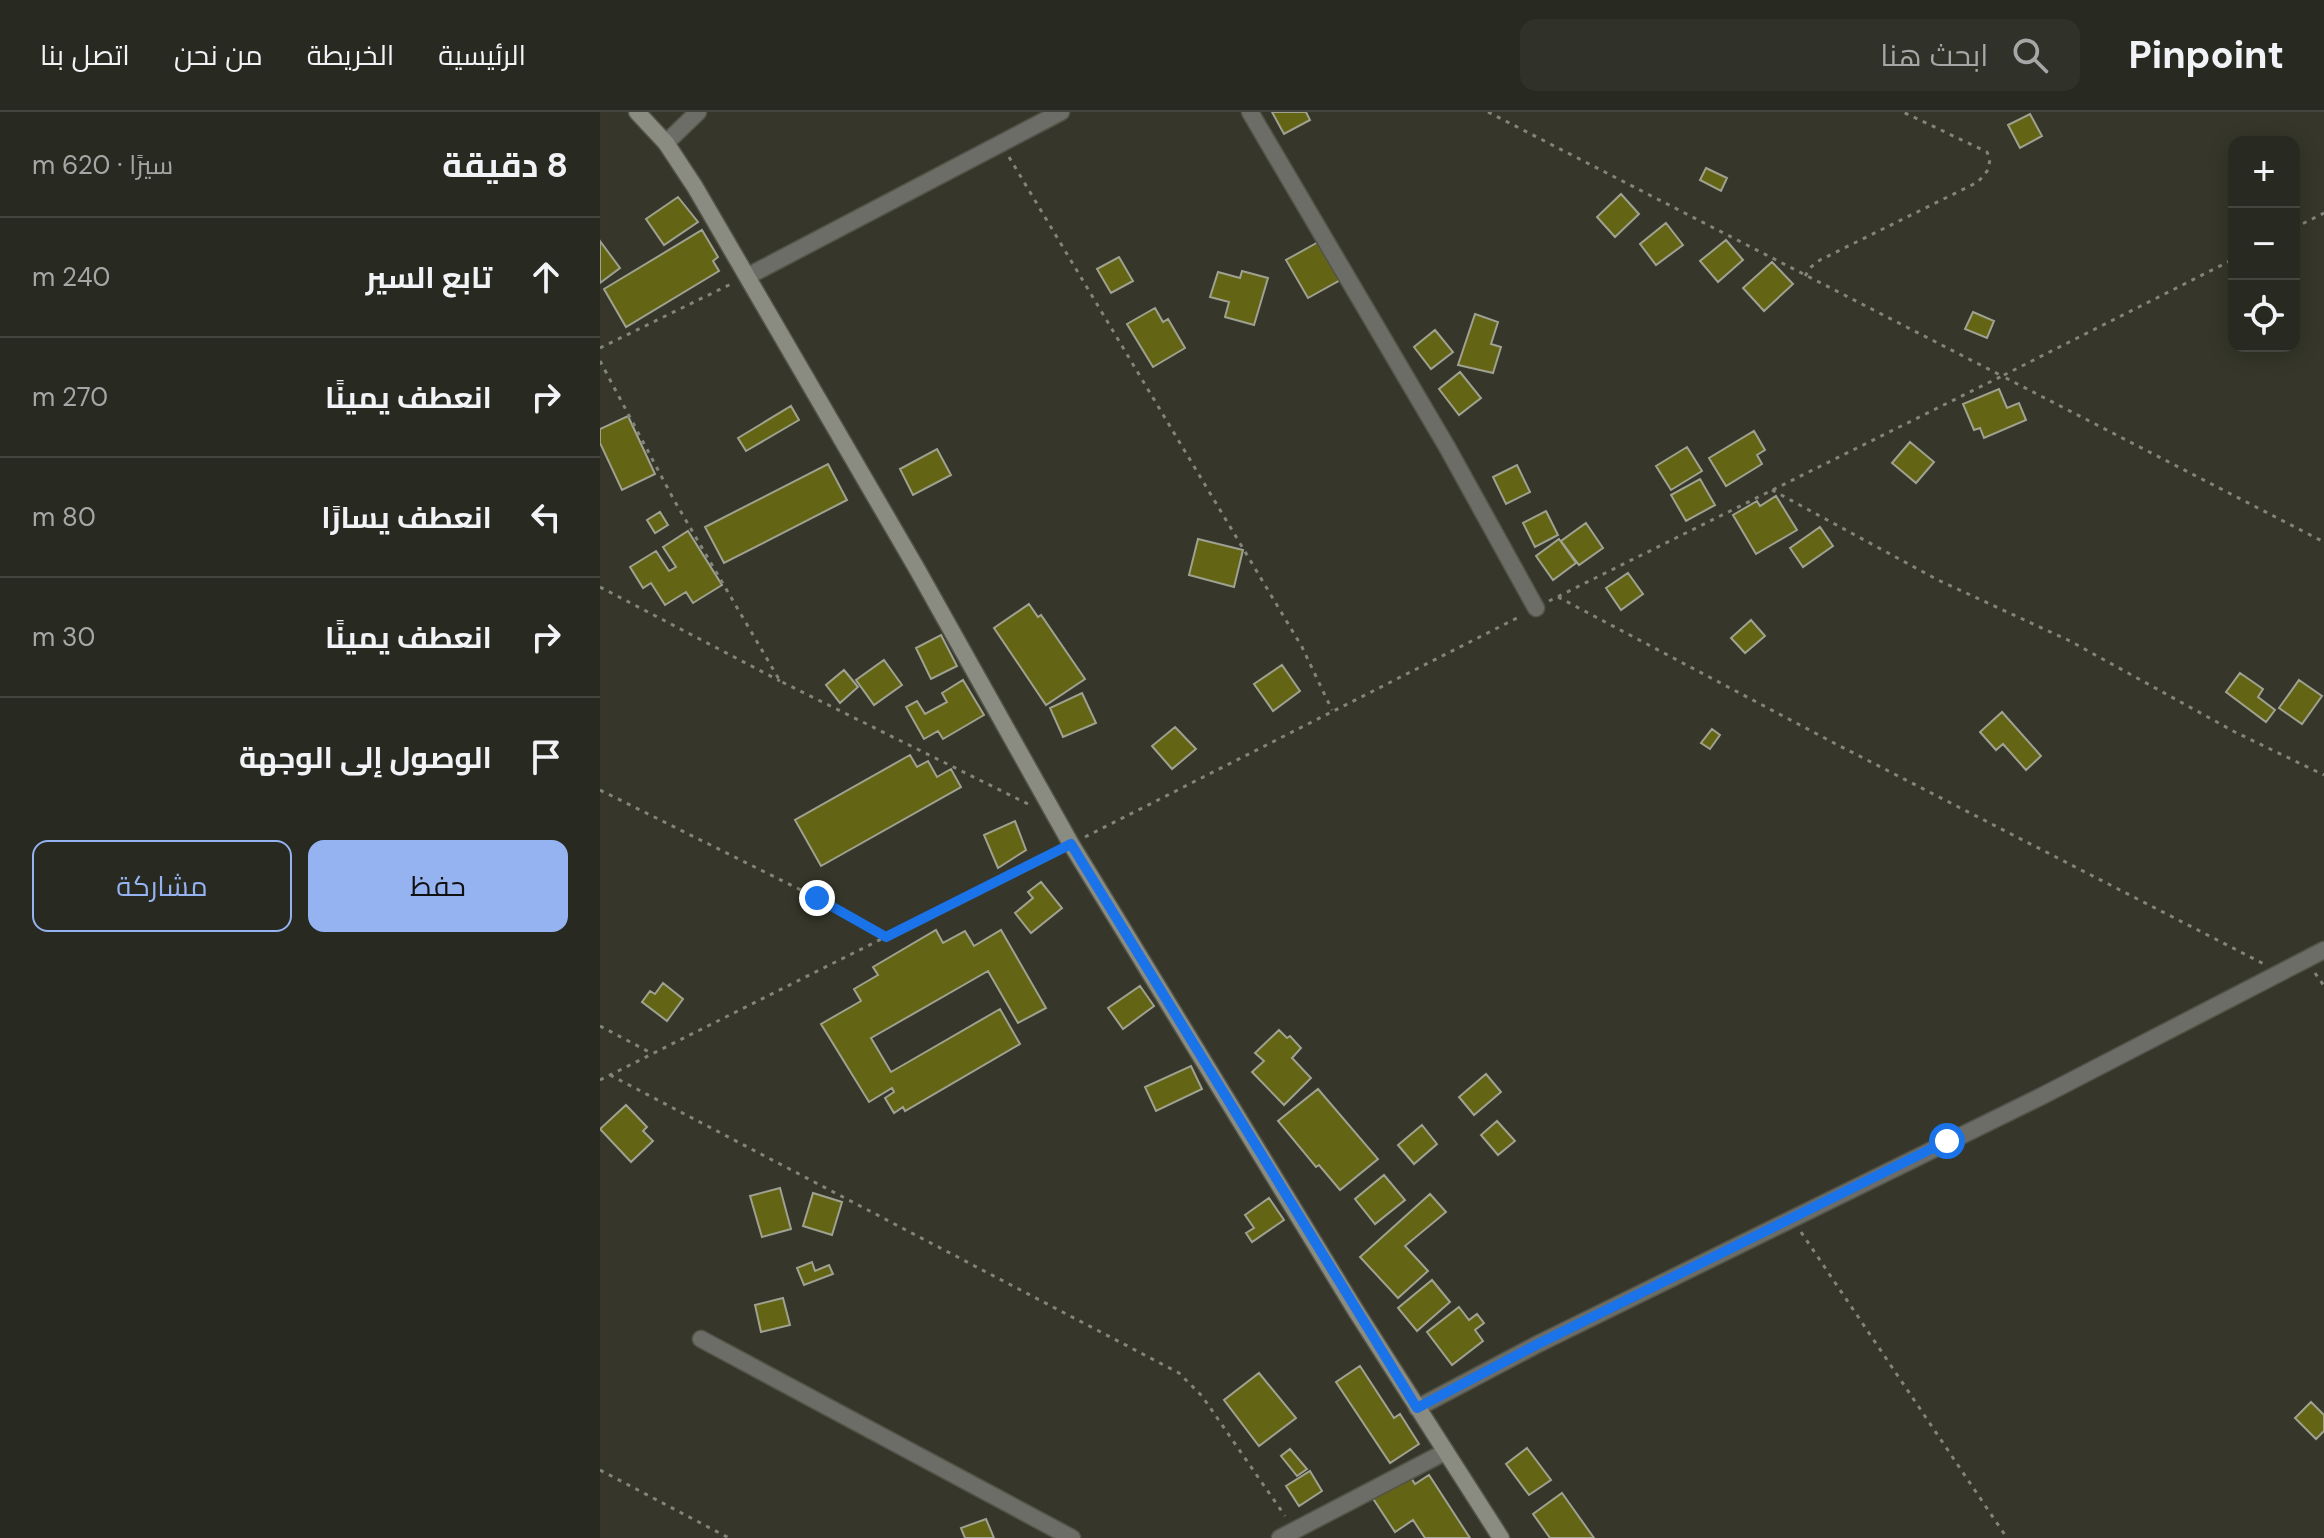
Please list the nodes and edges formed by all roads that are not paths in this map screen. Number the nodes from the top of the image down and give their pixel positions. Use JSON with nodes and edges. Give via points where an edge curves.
{"nodes":[{"id":1,"x":637,"y":112,"type":"edge"},
{"id":2,"x":698,"y":112,"type":"edge"},
{"id":3,"x":1061,"y":112,"type":"edge"},
{"id":4,"x":1250,"y":112,"type":"edge"},
{"id":5,"x":666,"y":143,"type":"junction"},
{"id":6,"x":748,"y":276,"type":"junction"},
{"id":7,"x":1536,"y":608,"type":"road end"},
{"id":8,"x":2324,"y":950,"type":"edge"},
{"id":9,"x":701,"y":1339,"type":"dead end"},
{"id":10,"x":1417,"y":1408,"type":"junction"},
{"id":11,"x":1445,"y":1452,"type":"junction"},
{"id":12,"x":1288,"y":1534,"type":"edge"},
{"id":13,"x":1072,"y":1538,"type":"edge"},
{"id":14,"x":1501,"y":1538,"type":"edge"}],
"edges":[{"from":1,"to":5,"type":"main road"},
{"from":2,"to":5,"type":"street"},
{"from":3,"to":6,"type":"street"},
{"from":4,"to":7,"type":"street"},
{"from":5,"to":6,"type":"main road"},
{"from":6,"to":10,"type":"main road","via":[[1071,844]]},
{"from":8,"to":10,"type":"street"},
{"from":9,"to":13,"type":"street"},
{"from":10,"to":11,"type":"main road"},
{"from":11,"to":12,"type":"street"},
{"from":11,"to":14,"type":"main road"}]}
